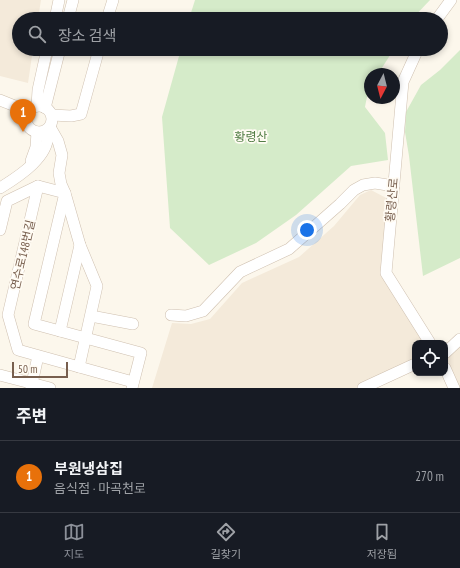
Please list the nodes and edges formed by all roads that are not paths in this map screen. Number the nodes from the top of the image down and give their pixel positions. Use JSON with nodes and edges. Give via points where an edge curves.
{"nodes":[{"id":1,"x":59,"y":0,"type":"edge"},
{"id":2,"x":73,"y":0,"type":"edge"},
{"id":3,"x":113,"y":0,"type":"edge"},
{"id":4,"x":451,"y":0,"type":"edge"},
{"id":5,"x":56,"y":12,"type":"edge"},
{"id":6,"x":70,"y":12,"type":"edge"},
{"id":7,"x":109,"y":12,"type":"edge"},
{"id":8,"x":442,"y":12,"type":"edge"},
{"id":9,"x":45,"y":56,"type":"edge"},
{"id":10,"x":58,"y":56,"type":"edge"},
{"id":11,"x":97,"y":56,"type":"edge"},
{"id":12,"x":415,"y":56,"type":"edge"},
{"id":13,"x":0,"y":100,"type":"edge"},
{"id":14,"x":44,"y":110,"type":"junction"},
{"id":15,"x":28,"y":113,"type":"junction"},
{"id":16,"x":44,"y":129,"type":"junction"},
{"id":17,"x":38,"y":186,"type":"junction"},
{"id":18,"x":394,"y":186,"type":"junction"},
{"id":19,"x":0,"y":189,"type":"edge"},
{"id":20,"x":65,"y":193,"type":"junction"},
{"id":21,"x":7,"y":201,"type":"junction"},
{"id":22,"x":0,"y":230,"type":"edge"},
{"id":23,"x":80,"y":245,"type":"junction"},
{"id":24,"x":171,"y":315,"type":"dead end"},
{"id":25,"x":90,"y":316,"type":"junction"},
{"id":26,"x":133,"y":324,"type":"dead end"},
{"id":27,"x":60,"y":331,"type":"junction"},
{"id":28,"x":86,"y":338,"type":"junction"},
{"id":29,"x":460,"y":339,"type":"edge"},
{"id":30,"x":428,"y":340,"type":"edge"},
{"id":31,"x":448,"y":350,"type":"edge"},
{"id":32,"x":38,"y":356,"type":"junction"},
{"id":33,"x":412,"y":365,"type":"edge"},
{"id":34,"x":79,"y":367,"type":"junction"},
{"id":35,"x":0,"y":375,"type":"edge"},
{"id":36,"x":448,"y":375,"type":"edge"},
{"id":37,"x":132,"y":385,"type":"edge"},
{"id":38,"x":31,"y":386,"type":"edge"},
{"id":39,"x":50,"y":388,"type":"edge"},
{"id":40,"x":363,"y":388,"type":"edge"},
{"id":41,"x":454,"y":388,"type":"edge"}],
"edges":[{"from":1,"to":5,"type":"street"},
{"from":2,"to":6,"type":"street"},
{"from":3,"to":7,"type":"street"},
{"from":4,"to":8,"type":"street"},
{"from":9,"to":14,"type":"street","via":[[38,90]]},
{"from":10,"to":14,"type":"street"},
{"from":11,"to":14,"type":"street","via":[[81,114],[71,116]]},
{"from":12,"to":18,"type":"street","name":"황령산로","via":[[403,82]]},
{"from":13,"to":15,"type":"street"},
{"from":14,"to":15,"type":"street"},
{"from":14,"to":16,"type":"street"},
{"from":15,"to":16,"type":"street","via":[[27,125]]},
{"from":16,"to":19,"type":"street","via":[[47,143],[44,149],[28,169]]},
{"from":16,"to":20,"type":"street","via":[[58,141],[62,156],[59,173]]},
{"from":17,"to":20,"type":"street"},
{"from":17,"to":21,"type":"street"},
{"from":17,"to":32,"type":"street","name":"연수로148번길","via":[[8,315],[18,350]]},
{"from":18,"to":24,"type":"street","via":[[375,183],[354,190],[289,249],[240,272],[203,311],[186,316]]},
{"from":18,"to":30,"type":"street","name":"황령산로","via":[[386,273]]},
{"from":19,"to":21,"type":"street"},
{"from":20,"to":23,"type":"street"},
{"from":20,"to":27,"type":"street","name":"연수로148번길","via":[[34,324]]},
{"from":21,"to":22,"type":"street"},
{"from":23,"to":25,"type":"street","via":[[97,286]]},
{"from":23,"to":27,"type":"street"},
{"from":25,"to":26,"type":"street"},
{"from":25,"to":28,"type":"street"},
{"from":27,"to":28,"type":"street","name":"연수로148번길"},
{"from":28,"to":34,"type":"street"},
{"from":28,"to":37,"type":"street","name":"연수로148번길","via":[[141,353]]},
{"from":29,"to":31,"type":"street"},
{"from":32,"to":34,"type":"street","name":"연수로148번길"},
{"from":32,"to":38,"type":"street"},
{"from":33,"to":40,"type":"street"},
{"from":34,"to":37,"type":"street","name":"연수로148번길"},
{"from":35,"to":38,"type":"street"},
{"from":36,"to":41,"type":"street"},
{"from":38,"to":39,"type":"street"}]}
